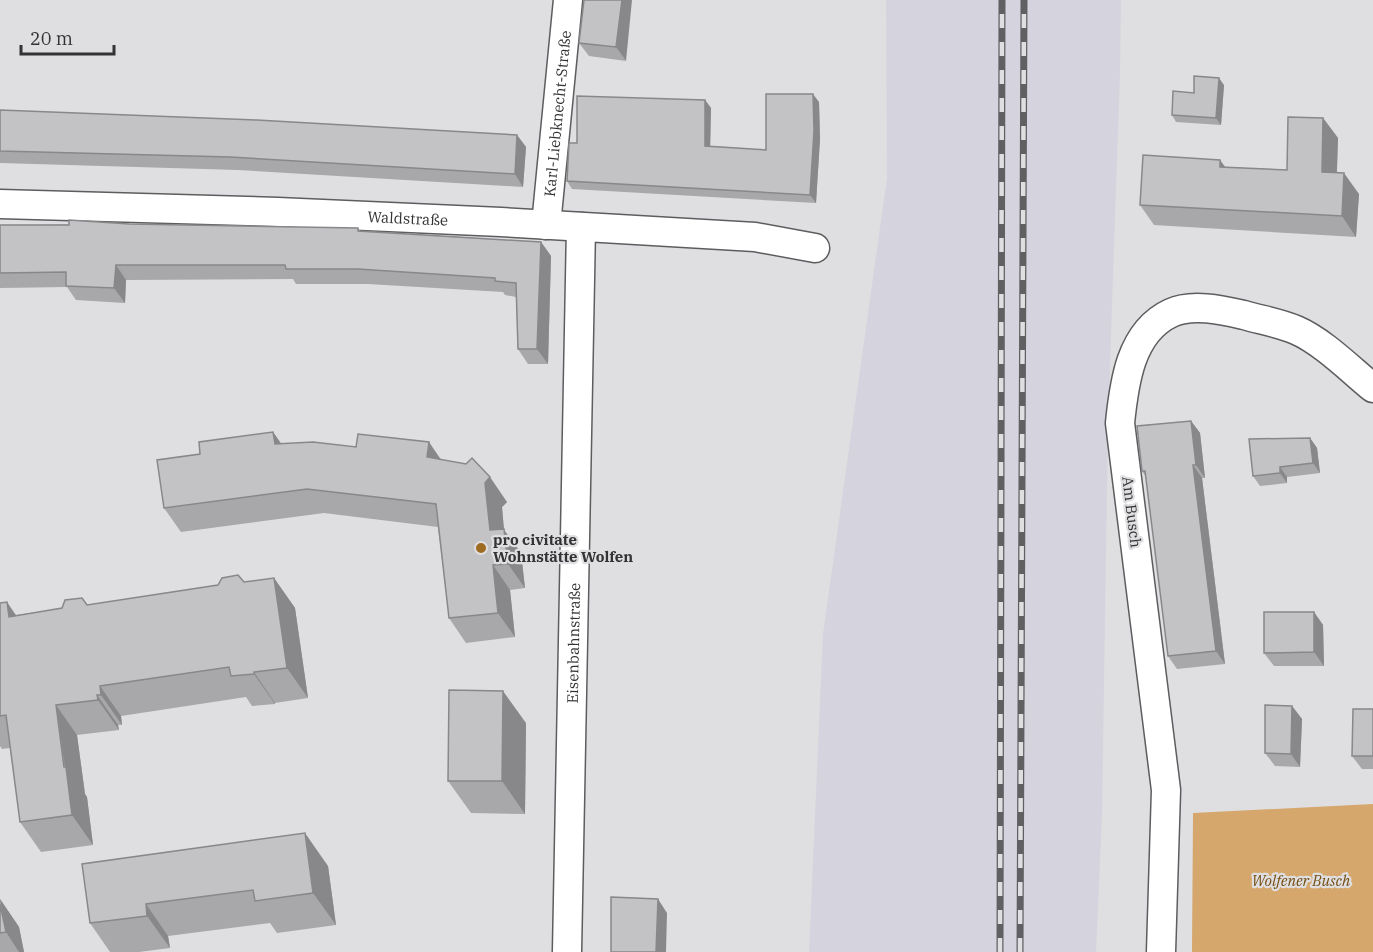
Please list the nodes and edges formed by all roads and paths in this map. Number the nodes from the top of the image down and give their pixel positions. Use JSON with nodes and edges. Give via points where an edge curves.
{"nodes":[{"id":1,"x":568,"y":0,"type":"edge"},
{"id":2,"x":0,"y":204,"type":"edge"},
{"id":3,"x":546,"y":225,"type":"junction"},
{"id":4,"x":581,"y":226,"type":"junction"},
{"id":5,"x":815,"y":248,"type":"dead end"},
{"id":6,"x":1373,"y":388,"type":"edge"},
{"id":7,"x":567,"y":952,"type":"edge"},
{"id":8,"x":1161,"y":952,"type":"edge"}],
"edges":[{"from":1,"to":3,"type":"street","name":"Karl-Liebknecht-Straße"},
{"from":2,"to":3,"type":"street","name":"Waldstraße"},
{"from":3,"to":4,"type":"street","name":"Waldstraße"},
{"from":4,"to":5,"type":"street","name":"Waldstraße","via":[[755,237]]},
{"from":4,"to":7,"type":"street","name":"Eisenbahnstraße"},
{"from":6,"to":8,"type":"street","name":"Am Busch","via":[[1297,330],[1227,311],[1197,308],[1172,312],[1152,327],[1134,352],[1124,387],[1120,423],[1166,790]]}]}
